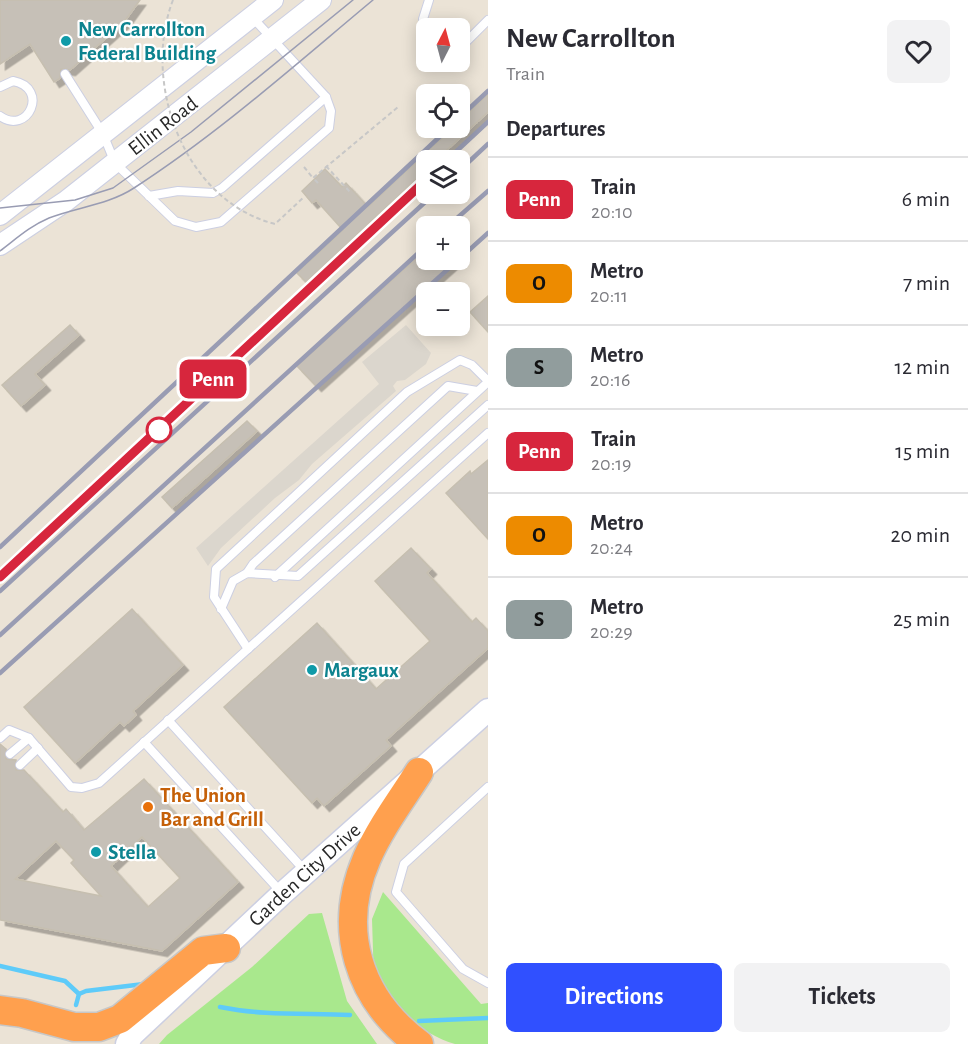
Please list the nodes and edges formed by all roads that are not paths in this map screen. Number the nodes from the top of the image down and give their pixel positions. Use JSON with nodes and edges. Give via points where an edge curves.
{"nodes":[{"id":1,"x":273,"y":0,"type":"edge"},
{"id":2,"x":321,"y":0,"type":"edge"},
{"id":3,"x":429,"y":0,"type":"edge"},
{"id":4,"x":251,"y":17,"type":"junction"},
{"id":5,"x":423,"y":18,"type":"edge"},
{"id":6,"x":488,"y":20,"type":"edge"},
{"id":7,"x":470,"y":38,"type":"edge"},
{"id":8,"x":273,"y":40,"type":"junction"},
{"id":9,"x":65,"y":74,"type":"dead end"},
{"id":10,"x":0,"y":87,"type":"edge"},
{"id":11,"x":326,"y":97,"type":"junction"},
{"id":12,"x":0,"y":116,"type":"edge"},
{"id":13,"x":103,"y":134,"type":"junction"},
{"id":14,"x":115,"y":163,"type":"junction"},
{"id":15,"x":149,"y":196,"type":"junction"},
{"id":16,"x":0,"y":215,"type":"edge"},
{"id":17,"x":0,"y":245,"type":"edge"},
{"id":18,"x":488,"y":382,"type":"edge"},
{"id":19,"x":477,"y":392,"type":"junction"},
{"id":20,"x":488,"y":405,"type":"edge"},
{"id":21,"x":488,"y":433,"type":"edge"},
{"id":22,"x":247,"y":573,"type":"junction"},
{"id":23,"x":275,"y":577,"type":"junction"},
{"id":24,"x":220,"y":609,"type":"junction"},
{"id":25,"x":248,"y":649,"type":"junction"},
{"id":26,"x":488,"y":710,"type":"edge"},
{"id":27,"x":168,"y":720,"type":"junction"},
{"id":28,"x":0,"y":738,"type":"edge"},
{"id":29,"x":29,"y":738,"type":"junction"},
{"id":30,"x":144,"y":742,"type":"junction"},
{"id":31,"x":38,"y":748,"type":"junction"},
{"id":32,"x":10,"y":754,"type":"dead end"},
{"id":33,"x":20,"y":765,"type":"dead end"},
{"id":34,"x":419,"y":772,"type":"junction"},
{"id":35,"x":488,"y":787,"type":"edge"},
{"id":36,"x":306,"y":872,"type":"junction"},
{"id":37,"x":283,"y":893,"type":"junction"},
{"id":38,"x":226,"y":948,"type":"junction"},
{"id":39,"x":488,"y":983,"type":"edge"},
{"id":40,"x":0,"y":1010,"type":"edge"},
{"id":41,"x":127,"y":1044,"type":"edge"},
{"id":42,"x":419,"y":1044,"type":"edge"}],
"edges":[{"from":1,"to":4,"type":"street","name":"Ellin Road"},
{"from":2,"to":8,"type":"street","name":"Ellin Road"},
{"from":3,"to":5,"type":"lane"},
{"from":4,"to":8,"type":"lane"},
{"from":4,"to":13,"type":"street","name":"Ellin Road"},
{"from":6,"to":7,"type":"lane"},
{"from":8,"to":11,"type":"lane"},
{"from":8,"to":14,"type":"street","name":"Ellin Road"},
{"from":9,"to":13,"type":"lane"},
{"from":10,"to":12,"type":"lane","via":[[13,81],[25,85],[33,102],[22,119],[9,121]]},
{"from":11,"to":15,"type":"lane","via":[[222,189],[213,193],[178,191]]},
{"from":11,"to":15,"type":"lane","via":[[331,111],[329,128],[221,222],[196,227],[175,221]]},
{"from":13,"to":14,"type":"lane"},
{"from":13,"to":16,"type":"street","name":"Ellin Road"},
{"from":14,"to":15,"type":"lane"},
{"from":14,"to":17,"type":"street","name":"Ellin Road"},
{"from":18,"to":19,"type":"lane"},
{"from":18,"to":24,"type":"lane","via":[[472,364],[460,360],[407,392],[216,569],[213,592]]},
{"from":19,"to":22,"type":"lane","via":[[448,386],[252,564]]},
{"from":19,"to":23,"type":"lane"},
{"from":20,"to":23,"type":"lane","via":[[298,576]]},
{"from":21,"to":25,"type":"lane"},
{"from":22,"to":23,"type":"lane"},
{"from":22,"to":24,"type":"lane","via":[[233,581]]},
{"from":24,"to":25,"type":"lane"},
{"from":25,"to":27,"type":"lane"},
{"from":26,"to":34,"type":"main road","name":"Garden City Drive"},
{"from":27,"to":30,"type":"lane"},
{"from":27,"to":36,"type":"lane"},
{"from":28,"to":29,"type":"lane","via":[[9,730]]},
{"from":29,"to":31,"type":"lane"},
{"from":29,"to":32,"type":"lane"},
{"from":30,"to":31,"type":"lane","via":[[99,783],[82,788],[71,787]]},
{"from":30,"to":37,"type":"lane"},
{"from":31,"to":33,"type":"lane"},
{"from":34,"to":36,"type":"main road","name":"Garden City Drive"},
{"from":34,"to":42,"type":"highway","via":[[367,857],[358,882],[354,925],[356,955],[364,980],[392,1023]]},
{"from":35,"to":39,"type":"lane","via":[[404,864],[396,892],[463,969]]},
{"from":36,"to":37,"type":"main road","name":"Garden City Drive"},
{"from":37,"to":38,"type":"main road","name":"Garden City Drive"},
{"from":38,"to":40,"type":"highway","via":[[203,951],[120,1019],[99,1027],[74,1027]]},
{"from":38,"to":41,"type":"main road","name":"Garden City Drive"}]}
